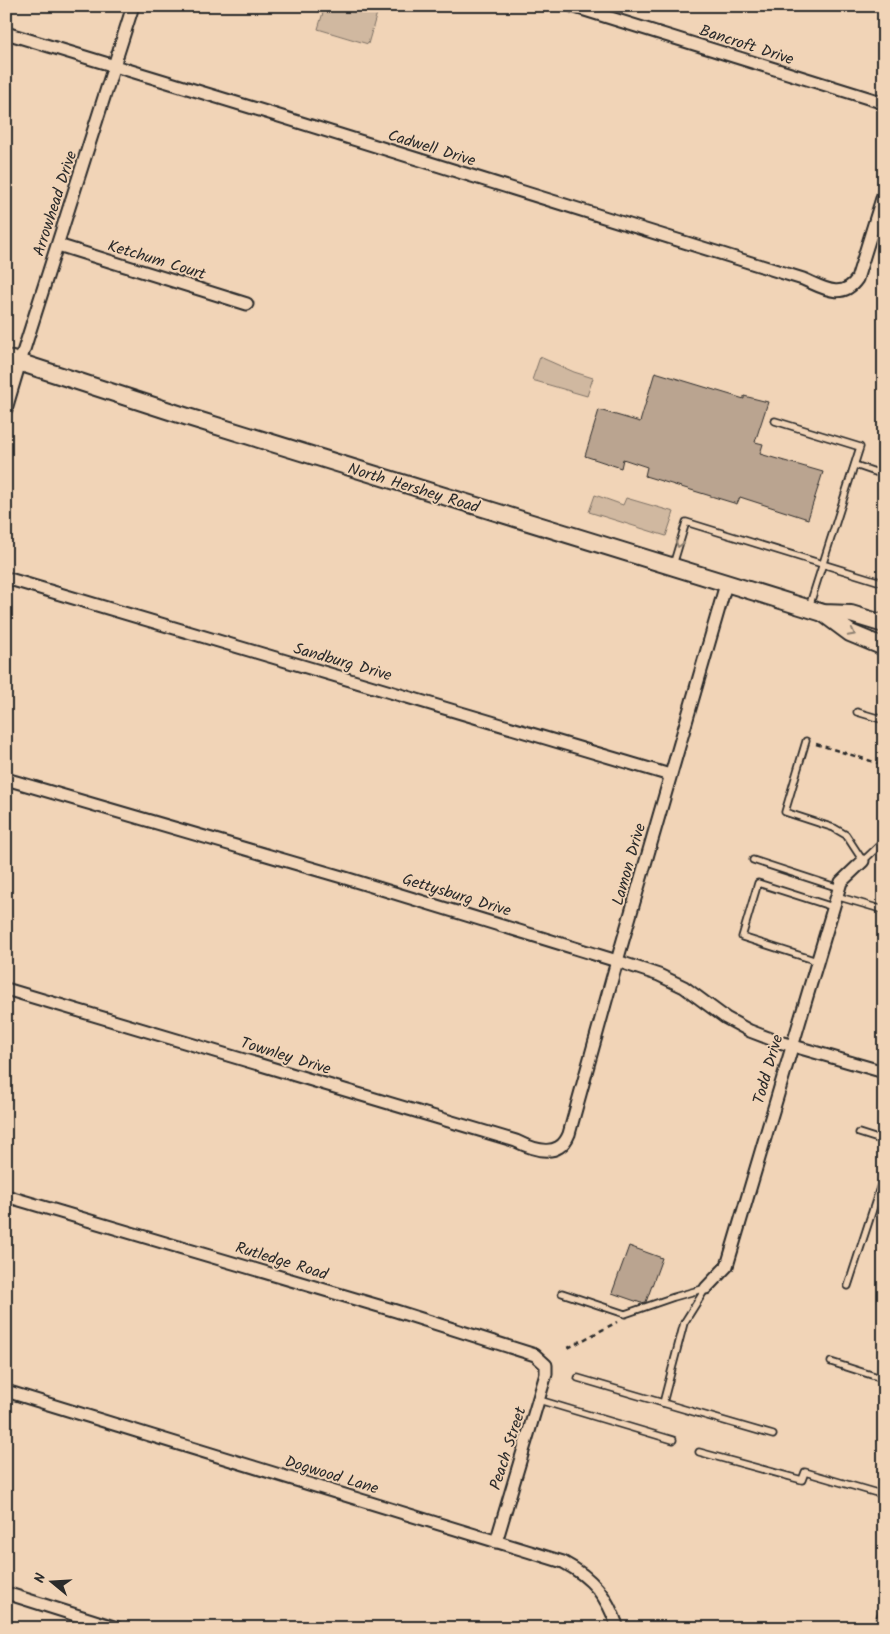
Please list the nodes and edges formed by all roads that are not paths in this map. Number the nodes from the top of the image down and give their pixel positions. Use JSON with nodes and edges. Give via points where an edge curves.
{"nodes":[{"id":1,"x":134,"y":6,"type":"edge"},
{"id":2,"x":572,"y":6,"type":"edge"},
{"id":3,"x":6,"y":33,"type":"edge"},
{"id":4,"x":114,"y":66,"type":"junction"},
{"id":5,"x":884,"y":103,"type":"edge"},
{"id":6,"x":884,"y":192,"type":"edge"},
{"id":7,"x":58,"y":245,"type":"junction"},
{"id":8,"x":247,"y":304,"type":"dead end"},
{"id":9,"x":13,"y":360,"type":"edge"},
{"id":10,"x":6,"y":409,"type":"edge"},
{"id":11,"x":775,"y":421,"type":"dead end"},
{"id":12,"x":855,"y":465,"type":"junction"},
{"id":13,"x":884,"y":475,"type":"edge"},
{"id":14,"x":823,"y":564,"type":"junction"},
{"id":15,"x":672,"y":567,"type":"junction"},
{"id":16,"x":6,"y":578,"type":"edge"},
{"id":17,"x":884,"y":583,"type":"edge"},
{"id":18,"x":726,"y":584,"type":"junction"},
{"id":19,"x":816,"y":611,"type":"junction"},
{"id":20,"x":884,"y":624,"type":"edge"},
{"id":21,"x":884,"y":647,"type":"edge"},
{"id":22,"x":856,"y":712,"type":"dead end"},
{"id":23,"x":884,"y":720,"type":"edge"},
{"id":24,"x":806,"y":741,"type":"road end"},
{"id":25,"x":670,"y":774,"type":"junction"},
{"id":26,"x":6,"y":779,"type":"edge"},
{"id":27,"x":884,"y":841,"type":"edge"},
{"id":28,"x":753,"y":860,"type":"dead end"},
{"id":29,"x":863,"y":861,"type":"junction"},
{"id":30,"x":838,"y":892,"type":"junction"},
{"id":31,"x":833,"y":907,"type":"junction"},
{"id":32,"x":884,"y":910,"type":"edge"},
{"id":33,"x":617,"y":961,"type":"junction"},
{"id":34,"x":817,"y":961,"type":"junction"},
{"id":35,"x":6,"y":989,"type":"edge"},
{"id":36,"x":791,"y":1045,"type":"junction"},
{"id":37,"x":884,"y":1072,"type":"edge"},
{"id":38,"x":859,"y":1133,"type":"dead end"},
{"id":39,"x":884,"y":1141,"type":"edge"},
{"id":40,"x":556,"y":1148,"type":"joint"},
{"id":41,"x":884,"y":1175,"type":"edge"},
{"id":42,"x":6,"y":1196,"type":"edge"},
{"id":43,"x":848,"y":1286,"type":"dead end"},
{"id":44,"x":706,"y":1288,"type":"junction"},
{"id":45,"x":562,"y":1293,"type":"dead end"},
{"id":46,"x":831,"y":1362,"type":"dead end"},
{"id":47,"x":544,"y":1364,"type":"joint"},
{"id":48,"x":578,"y":1378,"type":"dead end"},
{"id":49,"x":884,"y":1379,"type":"edge"},
{"id":50,"x":6,"y":1391,"type":"edge"},
{"id":51,"x":539,"y":1400,"type":"junction"},
{"id":52,"x":663,"y":1403,"type":"junction"},
{"id":53,"x":773,"y":1435,"type":"dead end"},
{"id":54,"x":674,"y":1440,"type":"dead end"},
{"id":55,"x":699,"y":1452,"type":"dead end"},
{"id":56,"x":884,"y":1495,"type":"edge"},
{"id":57,"x":496,"y":1542,"type":"junction"},
{"id":58,"x":6,"y":1593,"type":"edge"},
{"id":59,"x":884,"y":1615,"type":"edge"},
{"id":60,"x":117,"y":1628,"type":"edge"},
{"id":61,"x":618,"y":1628,"type":"edge"},
{"id":62,"x":880,"y":1628,"type":"edge"}],
"edges":[{"from":1,"to":4,"type":"street","name":"Arrowhead Drive"},
{"from":2,"to":5,"type":"street","name":"Bancroft Drive"},
{"from":3,"to":4,"type":"street","name":"Cadwell Drive"},
{"from":4,"to":6,"type":"street","name":"Cadwell Drive","via":[[838,291],[853,286],[857,279]]},
{"from":4,"to":7,"type":"street","name":"Arrowhead Drive"},
{"from":7,"to":8,"type":"street","name":"Ketchum Court"},
{"from":7,"to":9,"type":"street","name":"Arrowhead Drive"},
{"from":9,"to":10,"type":"street","name":"Arrowhead Drive"},
{"from":9,"to":15,"type":"main road","name":"North Hershey Road"},
{"from":11,"to":12,"type":"lane","via":[[860,447]]},
{"from":12,"to":13,"type":"lane"},
{"from":12,"to":14,"type":"lane"},
{"from":14,"to":15,"type":"lane","one_way":true,"via":[[686,522]]},
{"from":14,"to":17,"type":"lane"},
{"from":14,"to":19,"type":"lane"},
{"from":15,"to":18,"type":"main road","name":"North Hershey Road"},
{"from":16,"to":25,"type":"street","name":"Sandburg Drive"},
{"from":18,"to":19,"type":"main road","name":"North Hershey Road"},
{"from":18,"to":25,"type":"street","name":"Lamon Drive"},
{"from":19,"to":20,"type":"main road","name":"North Hershey Road","via":[[852,614]]},
{"from":19,"to":21,"type":"main road","name":"North Hershey Road","one_way":true,"via":[[850,633]]},
{"from":22,"to":23,"type":"lane"},
{"from":24,"to":29,"type":"lane","via":[[785,812],[840,831]]},
{"from":25,"to":33,"type":"street","name":"Lamon Drive"},
{"from":26,"to":33,"type":"street","name":"Gettysburg Drive"},
{"from":27,"to":29,"type":"lane"},
{"from":28,"to":30,"type":"lane"},
{"from":29,"to":30,"type":"street","name":"Todd Drive","via":[[841,882]]},
{"from":30,"to":31,"type":"street","name":"Todd Drive"},
{"from":30,"to":32,"type":"lane"},
{"from":31,"to":34,"type":"street","name":"Todd Drive"},
{"from":31,"to":34,"type":"lane","via":[[758,883],[742,938]]},
{"from":33,"to":36,"type":"street","name":"Gettysburg Drive","via":[[676,983],[750,1031]]},
{"from":33,"to":40,"type":"street","name":"Lamon Drive","via":[[569,1134]]},
{"from":34,"to":36,"type":"street","name":"Todd Drive"},
{"from":35,"to":40,"type":"street","name":"Townley Drive","via":[[534,1148]]},
{"from":36,"to":37,"type":"street","name":"Gettysburg Drive"},
{"from":36,"to":44,"type":"street","name":"Todd Drive","via":[[727,1266]]},
{"from":38,"to":39,"type":"lane"},
{"from":41,"to":43,"type":"lane"},
{"from":42,"to":47,"type":"street","name":"Rutledge Road","via":[[396,1311],[535,1355]]},
{"from":44,"to":45,"type":"lane","via":[[625,1314]]},
{"from":44,"to":52,"type":"lane","via":[[684,1323]]},
{"from":46,"to":49,"type":"lane"},
{"from":47,"to":51,"type":"street","name":"Peach Street","via":[[546,1374]]},
{"from":48,"to":52,"type":"lane"},
{"from":50,"to":57,"type":"street","name":"Dogwood Lane"},
{"from":51,"to":54,"type":"lane"},
{"from":51,"to":57,"type":"street","name":"Peach Street"},
{"from":52,"to":53,"type":"lane"},
{"from":55,"to":56,"type":"lane","via":[[802,1480],[805,1472]]},
{"from":57,"to":61,"type":"street","name":"Dogwood Lane","via":[[563,1562],[584,1574],[607,1601]]},
{"from":58,"to":60,"type":"street"},
{"from":59,"to":62,"type":"street"}]}
